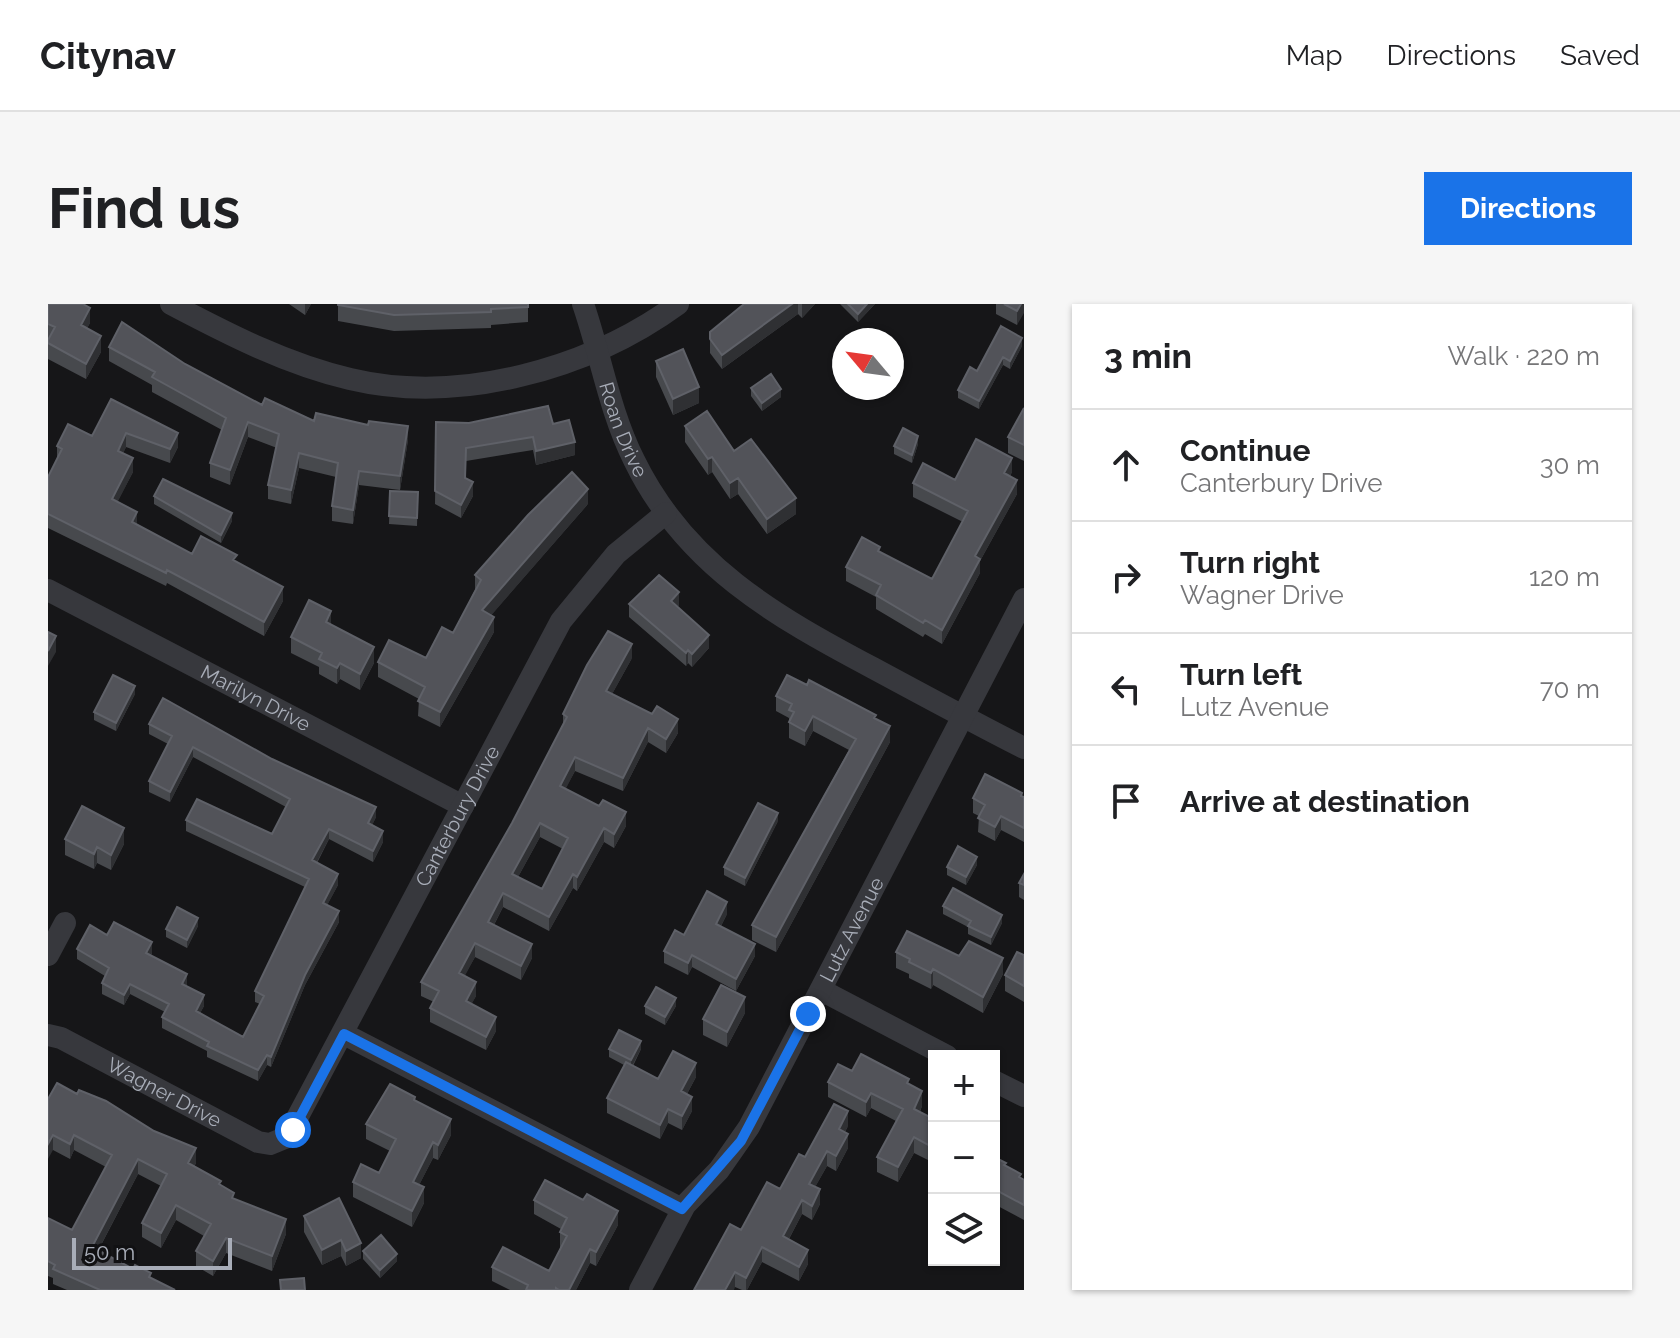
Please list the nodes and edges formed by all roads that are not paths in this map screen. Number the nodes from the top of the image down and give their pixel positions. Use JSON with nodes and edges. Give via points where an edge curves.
{"nodes":[{"id":1,"x":171,"y":304,"type":"edge"},
{"id":2,"x":583,"y":304,"type":"edge"},
{"id":3,"x":678,"y":304,"type":"edge"},
{"id":4,"x":595,"y":352,"type":"junction"},
{"id":5,"x":666,"y":513,"type":"junction"},
{"id":6,"x":48,"y":590,"type":"edge"},
{"id":7,"x":1024,"y":599,"type":"edge"},
{"id":8,"x":963,"y":716,"type":"junction"},
{"id":9,"x":1024,"y":748,"type":"edge"},
{"id":10,"x":463,"y":806,"type":"junction"},
{"id":11,"x":65,"y":923,"type":"dead end"},
{"id":12,"x":48,"y":955,"type":"edge"},
{"id":13,"x":821,"y":990,"type":"junction"},
{"id":14,"x":344,"y":1034,"type":"junction"},
{"id":15,"x":48,"y":1035,"type":"edge"},
{"id":16,"x":936,"y":1050,"type":"edge"},
{"id":17,"x":1000,"y":1084,"type":"edge"},
{"id":18,"x":1024,"y":1096,"type":"edge"},
{"id":19,"x":281,"y":1141,"type":"joint"},
{"id":20,"x":682,"y":1209,"type":"junction"},
{"id":21,"x":640,"y":1290,"type":"edge"}],
"edges":[{"from":1,"to":4,"type":"street","via":[[297,364],[400,387],[500,380]]},
{"from":2,"to":4,"type":"street","name":"Roan Drive"},
{"from":3,"to":4,"type":"street"},
{"from":4,"to":5,"type":"street","name":"Roan Drive","via":[[633,459]]},
{"from":5,"to":8,"type":"street","name":"Roan Drive","via":[[717,570],[781,619]]},
{"from":5,"to":10,"type":"street","name":"Canterbury Drive","via":[[607,563],[561,621]]},
{"from":6,"to":10,"type":"street","name":"Marilyn Drive"},
{"from":7,"to":8,"type":"street","name":"Lutz Avenue"},
{"from":8,"to":9,"type":"street","name":"Roan Drive"},
{"from":8,"to":13,"type":"street","name":"Lutz Avenue"},
{"from":10,"to":14,"type":"street","name":"Canterbury Drive"},
{"from":11,"to":12,"type":"street"},
{"from":13,"to":16,"type":"street"},
{"from":13,"to":20,"type":"street","name":"Lutz Avenue","via":[[741,1141]]},
{"from":14,"to":19,"type":"street","name":"Canterbury Drive","via":[[293,1130]]},
{"from":14,"to":20,"type":"street"},
{"from":15,"to":19,"type":"street","name":"Wagner Drive","via":[[258,1142]]},
{"from":17,"to":18,"type":"street"},
{"from":20,"to":21,"type":"street","name":"Lutz Avenue"}]}
